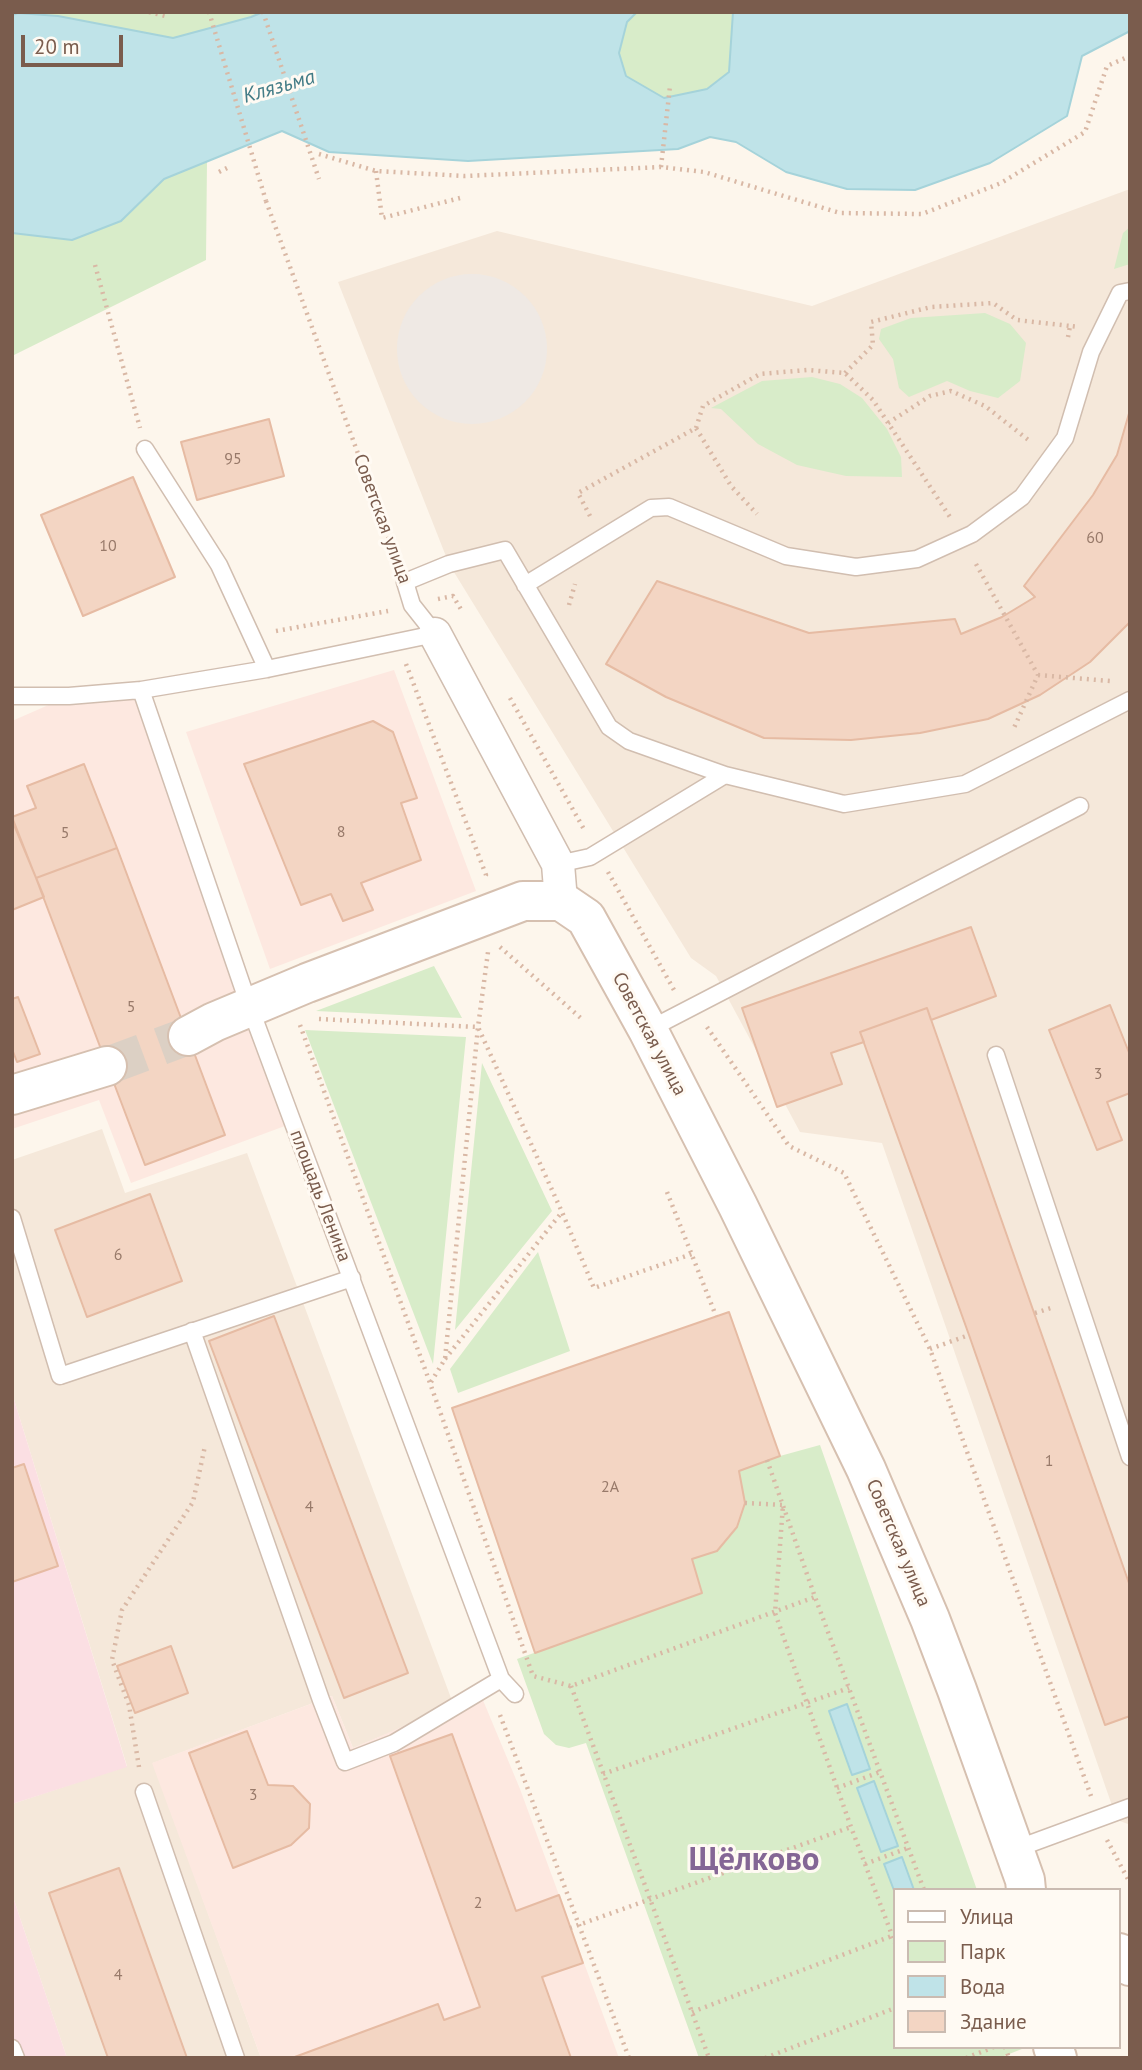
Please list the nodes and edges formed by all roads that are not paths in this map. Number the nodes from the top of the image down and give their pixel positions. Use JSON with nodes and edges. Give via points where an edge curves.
{"nodes":[{"id":1,"x":1130,"y":291,"type":"edge"},
{"id":2,"x":145,"y":449,"type":"road end"},
{"id":3,"x":526,"y":585,"type":"junction"},
{"id":4,"x":435,"y":634,"type":"junction"},
{"id":5,"x":267,"y":669,"type":"junction"},
{"id":6,"x":141,"y":690,"type":"junction"},
{"id":7,"x":12,"y":696,"type":"edge"},
{"id":8,"x":1130,"y":700,"type":"edge"},
{"id":9,"x":725,"y":775,"type":"junction"},
{"id":10,"x":1080,"y":806,"type":"dead end"},
{"id":11,"x":560,"y":882,"type":"junction"},
{"id":12,"x":254,"y":1017,"type":"junction"},
{"id":13,"x":648,"y":1030,"type":"junction"},
{"id":14,"x":188,"y":1036,"type":"tunnel mouth"},
{"id":15,"x":996,"y":1055,"type":"dead end"},
{"id":16,"x":107,"y":1066,"type":"tunnel mouth"},
{"id":17,"x":12,"y":1095,"type":"edge"},
{"id":18,"x":12,"y":1218,"type":"edge"},
{"id":19,"x":352,"y":1278,"type":"junction"},
{"id":20,"x":192,"y":1331,"type":"junction"},
{"id":21,"x":1130,"y":1457,"type":"edge"},
{"id":22,"x":501,"y":1679,"type":"junction"},
{"id":23,"x":515,"y":1694,"type":"dead end"},
{"id":24,"x":144,"y":1792,"type":"road end"},
{"id":25,"x":1130,"y":1807,"type":"edge"},
{"id":26,"x":1025,"y":1877,"type":"edge"},
{"id":27,"x":12,"y":2048,"type":"edge"},
{"id":28,"x":16,"y":2058,"type":"edge"},
{"id":29,"x":236,"y":2058,"type":"edge"}],
"edges":[{"from":1,"to":3,"type":"lane","via":[[1120,293],[1091,352],[1065,438],[1022,497],[972,534],[917,559],[856,567],[786,556],[668,508],[651,508]]},
{"from":2,"to":5,"type":"lane","via":[[219,565]]},
{"from":3,"to":4,"type":"lane","name":"Советская улица","via":[[505,550],[449,564],[405,582],[412,605]]},
{"from":3,"to":9,"type":"lane","via":[[609,727],[629,741]]},
{"from":4,"to":5,"type":"lane"},
{"from":4,"to":11,"type":"street","name":"Советская улица"},
{"from":5,"to":6,"type":"lane"},
{"from":6,"to":7,"type":"lane"},
{"from":6,"to":12,"type":"lane","name":"площадь Ленина"},
{"from":8,"to":9,"type":"lane","via":[[965,784],[844,804]]},
{"from":9,"to":11,"type":"lane","via":[[590,857]]},
{"from":10,"to":13,"type":"lane"},
{"from":11,"to":12,"type":"street"},
{"from":11,"to":13,"type":"street","name":"Советская улица","via":[[586,918]]},
{"from":12,"to":14,"type":"street"},
{"from":12,"to":19,"type":"lane","name":"площадь Ленина"},
{"from":13,"to":26,"type":"street","name":"Советская улица","via":[[866,1469],[930,1619]]},
{"from":15,"to":21,"type":"lane"},
{"from":16,"to":17,"type":"street"},
{"from":18,"to":20,"type":"lane","via":[[60,1376]]},
{"from":19,"to":20,"type":"lane"},
{"from":19,"to":22,"type":"lane","name":"площадь Ленина"},
{"from":20,"to":22,"type":"lane","via":[[345,1762],[394,1744]]},
{"from":22,"to":23,"type":"lane","name":"площадь Ленина"},
{"from":24,"to":29,"type":"lane"},
{"from":25,"to":26,"type":"lane","via":[[1099,1819]]},
{"from":27,"to":28,"type":"lane"}]}
